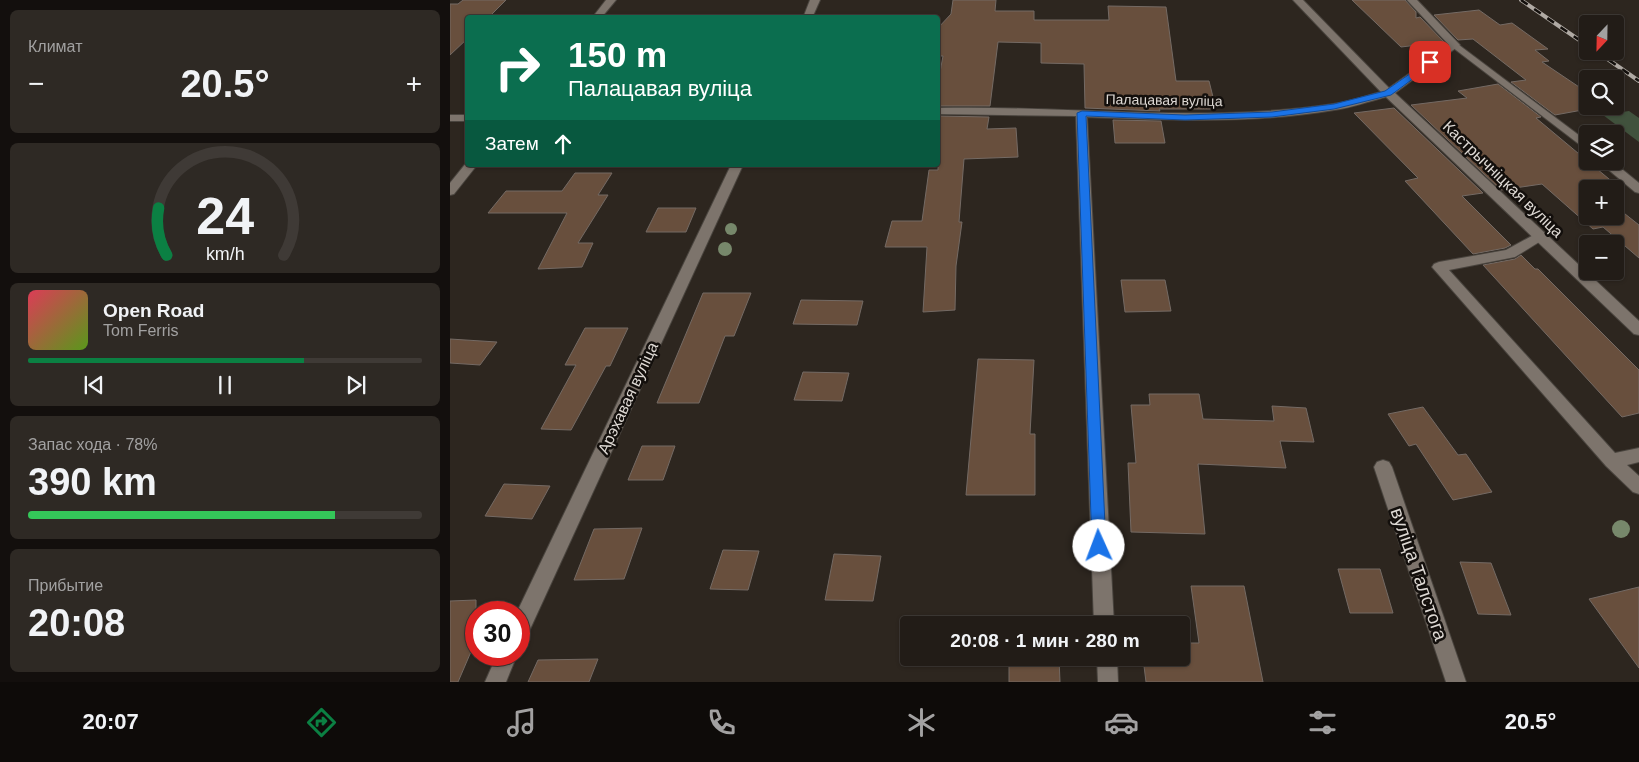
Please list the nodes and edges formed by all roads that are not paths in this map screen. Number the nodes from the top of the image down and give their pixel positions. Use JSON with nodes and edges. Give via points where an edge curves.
{"nodes":[{"id":1,"x":611,"y":0,"type":"edge"},
{"id":2,"x":815,"y":0,"type":"edge"},
{"id":3,"x":1298,"y":0,"type":"edge"},
{"id":4,"x":1412,"y":0,"type":"edge"},
{"id":5,"x":598,"y":15,"type":"edge"},
{"id":6,"x":808,"y":15,"type":"edge"},
{"id":7,"x":1454,"y":45,"type":"junction"},
{"id":8,"x":1388,"y":93,"type":"junction"},
{"id":9,"x":940,"y":111,"type":"edge"},
{"id":10,"x":1082,"y":113,"type":"junction"},
{"id":11,"x":450,"y":118,"type":"edge"},
{"id":12,"x":465,"y":118,"type":"edge"},
{"id":13,"x":1579,"y":141,"type":"edge"},
{"id":14,"x":470,"y":167,"type":"edge"},
{"id":15,"x":736,"y":167,"type":"edge"},
{"id":16,"x":1615,"y":170,"type":"edge"},
{"id":17,"x":1639,"y":189,"type":"edge"},
{"id":18,"x":450,"y":191,"type":"edge"},
{"id":19,"x":1539,"y":236,"type":"junction"},
{"id":20,"x":1639,"y":330,"type":"edge"},
{"id":21,"x":1639,"y":455,"type":"edge"},
{"id":22,"x":1612,"y":461,"type":"junction"},
{"id":23,"x":1383,"y":466,"type":"dead end"},
{"id":24,"x":1639,"y":487,"type":"edge"},
{"id":25,"x":530,"y":607,"type":"edge"},
{"id":26,"x":1103,"y":616,"type":"edge"},
{"id":27,"x":502,"y":666,"type":"edge"},
{"id":28,"x":1107,"y":666,"type":"edge"},
{"id":29,"x":495,"y":682,"type":"edge"},
{"id":30,"x":1108,"y":682,"type":"edge"},
{"id":31,"x":1456,"y":682,"type":"edge"}],
"edges":[{"from":1,"to":5,"type":"street"},
{"from":2,"to":6,"type":"street"},
{"from":3,"to":8,"type":"street","name":"Кастрычніцкая вуліца"},
{"from":4,"to":7,"type":"street"},
{"from":7,"to":8,"type":"street"},
{"from":7,"to":13,"type":"street"},
{"from":8,"to":10,"type":"street","name":"Палацавая вуліца","via":[[1334,106],[1272,114],[1185,118]]},
{"from":8,"to":19,"type":"street","name":"Кастрычніцкая вуліца"},
{"from":9,"to":10,"type":"street","name":"Палацавая вуліца"},
{"from":10,"to":26,"type":"street"},
{"from":11,"to":12,"type":"street"},
{"from":14,"to":18,"type":"street"},
{"from":15,"to":25,"type":"street","name":"Арэхавая вуліца"},
{"from":16,"to":17,"type":"street"},
{"from":19,"to":20,"type":"street","name":"Кастрычніцкая вуліца"},
{"from":19,"to":22,"type":"street","via":[[1510,254],[1439,267]]},
{"from":21,"to":22,"type":"street"},
{"from":22,"to":24,"type":"street"},
{"from":23,"to":31,"type":"street","name":"вуліца Талстога"},
{"from":27,"to":29,"type":"street"},
{"from":28,"to":30,"type":"street"}]}
